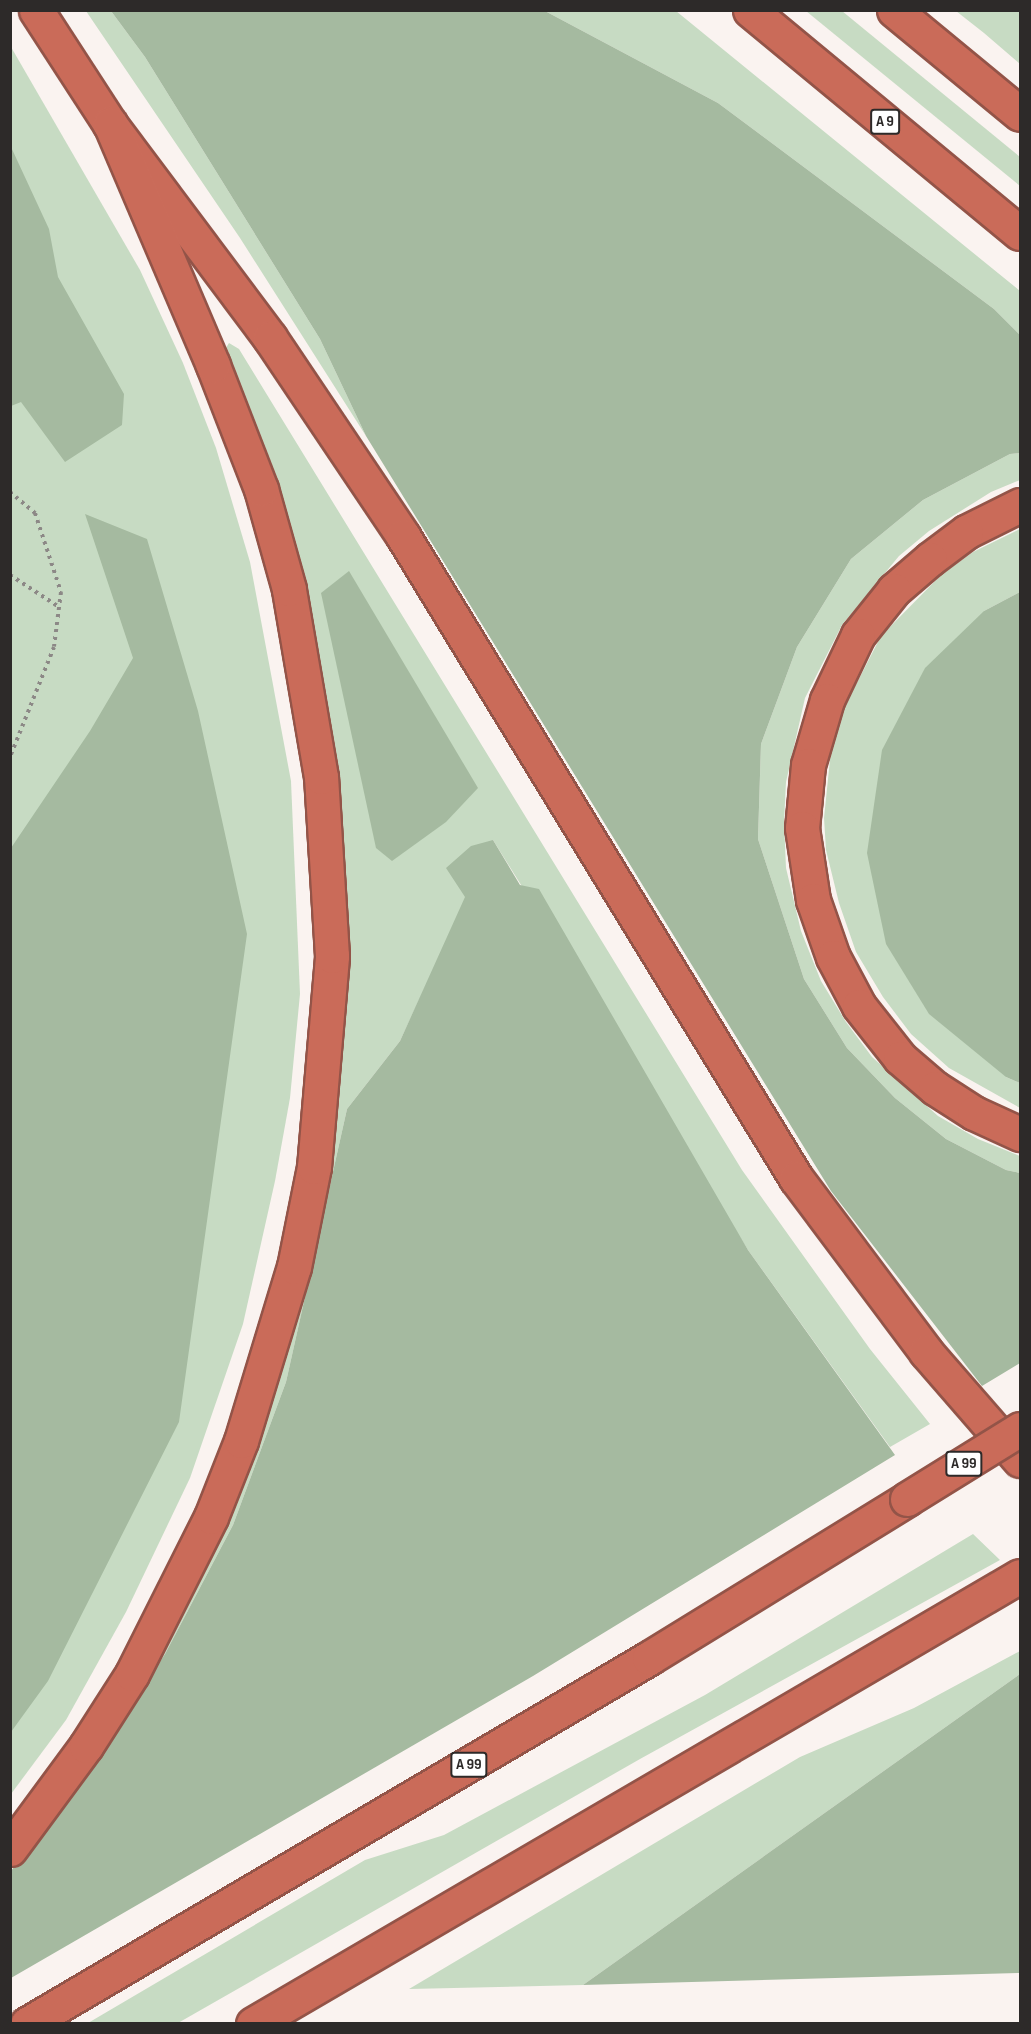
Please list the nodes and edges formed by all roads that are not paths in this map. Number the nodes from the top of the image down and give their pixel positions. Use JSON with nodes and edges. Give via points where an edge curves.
{"nodes":[{"id":1,"x":36,"y":10,"type":"edge"},
{"id":2,"x":750,"y":10,"type":"edge"},
{"id":3,"x":894,"y":10,"type":"edge"},
{"id":4,"x":1020,"y":114,"type":"edge"},
{"id":5,"x":110,"y":124,"type":"junction"},
{"id":6,"x":1020,"y":233,"type":"edge"},
{"id":7,"x":1020,"y":505,"type":"edge"},
{"id":8,"x":1020,"y":1134,"type":"edge"},
{"id":9,"x":1020,"y":1429,"type":"edge"},
{"id":10,"x":1020,"y":1460,"type":"edge"},
{"id":11,"x":1011,"y":1582,"type":"edge"},
{"id":12,"x":10,"y":1849,"type":"edge"},
{"id":13,"x":27,"y":2024,"type":"edge"},
{"id":14,"x":253,"y":2024,"type":"edge"}],
"edges":[{"from":1,"to":5,"type":"highway"},
{"from":2,"to":6,"type":"highway","number":"A 9"},
{"from":3,"to":4,"type":"highway"},
{"from":5,"to":10,"type":"highway","via":[[270,338],[403,536],[795,1178],[926,1352]]},
{"from":5,"to":12,"type":"highway","via":[[261,489],[289,589],[321,777],[329,864],[330,990],[314,1167],[294,1267],[241,1442],[191,1560],[132,1674],[86,1746]]},
{"from":7,"to":8,"type":"highway","via":[[966,532],[930,559],[894,590],[858,635],[827,700],[808,765],[802,828],[813,900],[833,957],[859,1006],[900,1058],[935,1088],[974,1113]]},
{"from":9,"to":13,"type":"highway","number":"A 99","bridge":true,"via":[[649,1659]]},
{"from":11,"to":14,"type":"highway"}]}
